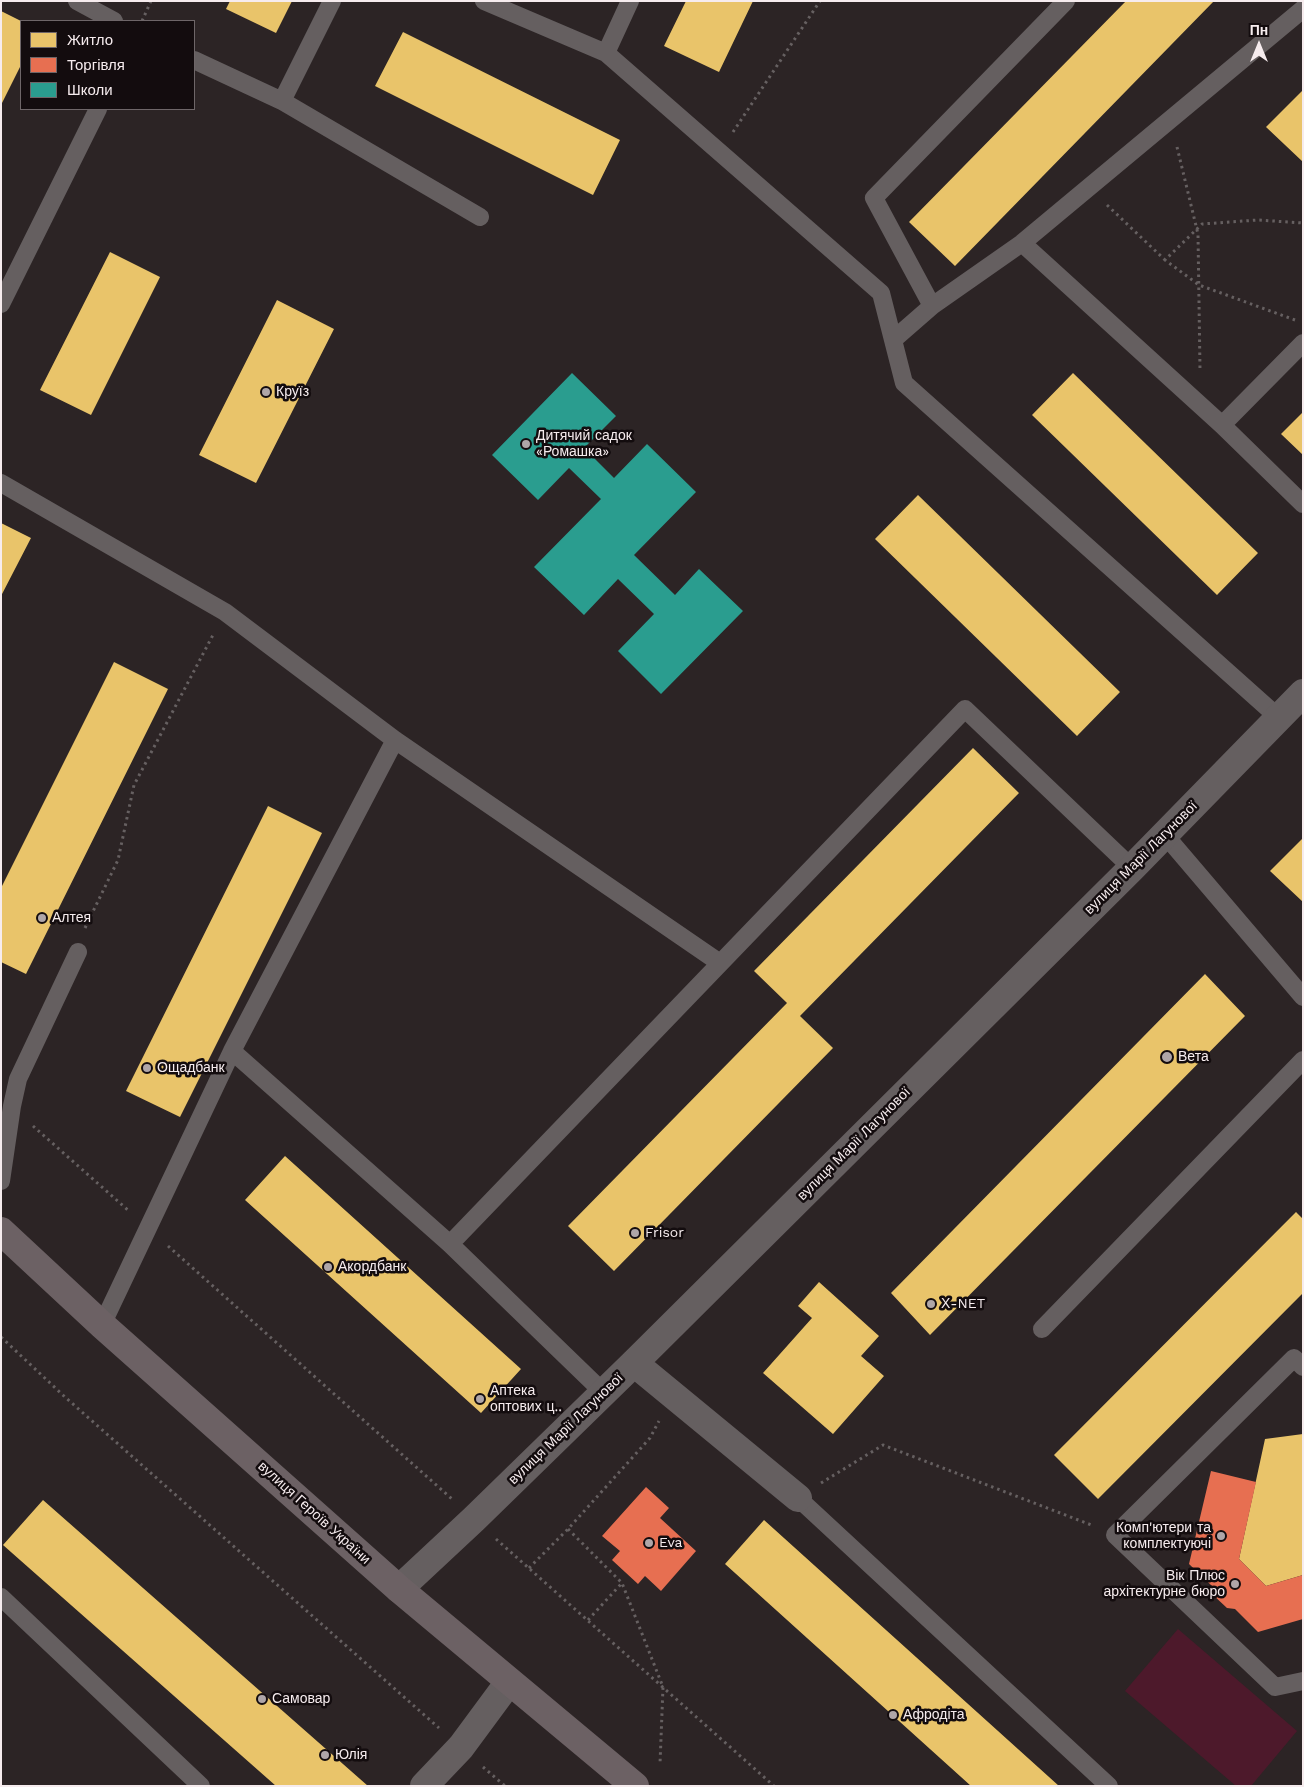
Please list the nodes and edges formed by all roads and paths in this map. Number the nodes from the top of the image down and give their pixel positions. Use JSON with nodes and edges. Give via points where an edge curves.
{"nodes":[{"id":1,"x":77,"y":1,"type":"edge"},
{"id":2,"x":152,"y":1,"type":"edge"},
{"id":3,"x":332,"y":1,"type":"edge"},
{"id":4,"x":484,"y":1,"type":"edge"},
{"id":5,"x":630,"y":1,"type":"edge"},
{"id":6,"x":820,"y":1,"type":"edge"},
{"id":7,"x":1066,"y":1,"type":"edge"},
{"id":8,"x":1303,"y":9,"type":"edge"},
{"id":9,"x":112,"y":20,"type":"edge"},
{"id":10,"x":142,"y":20,"type":"edge"},
{"id":11,"x":606,"y":53,"type":"junction"},
{"id":12,"x":195,"y":60,"type":"edge"},
{"id":13,"x":282,"y":101,"type":"junction"},
{"id":14,"x":98,"y":110,"type":"edge"},
{"id":15,"x":1170,"y":119,"type":"junction"},
{"id":16,"x":720,"y":152,"type":"junction"},
{"id":17,"x":1089,"y":188,"type":"junction"},
{"id":18,"x":480,"y":217,"type":"dead end"},
{"id":19,"x":1303,"y":224,"type":"edge"},
{"id":20,"x":1197,"y":229,"type":"junction"},
{"id":21,"x":1022,"y":243,"type":"junction"},
{"id":22,"x":1165,"y":260,"type":"junction"},
{"id":23,"x":1199,"y":285,"type":"junction"},
{"id":24,"x":1,"y":304,"type":"edge"},
{"id":25,"x":932,"y":306,"type":"junction"},
{"id":26,"x":1303,"y":323,"type":"edge"},
{"id":27,"x":893,"y":340,"type":"junction"},
{"id":28,"x":1303,"y":343,"type":"edge"},
{"id":29,"x":1199,"y":405,"type":"junction"},
{"id":30,"x":1222,"y":426,"type":"junction"},
{"id":31,"x":1,"y":483,"type":"edge"},
{"id":32,"x":1303,"y":504,"type":"edge"},
{"id":33,"x":226,"y":612,"type":"junction"},
{"id":34,"x":1303,"y":694,"type":"edge"},
{"id":35,"x":1279,"y":718,"type":"junction"},
{"id":36,"x":395,"y":740,"type":"junction"},
{"id":37,"x":1165,"y":835,"type":"junction"},
{"id":38,"x":1132,"y":868,"type":"junction"},
{"id":39,"x":78,"y":952,"type":"joint"},
{"id":40,"x":720,"y":963,"type":"junction"},
{"id":41,"x":1303,"y":998,"type":"edge"},
{"id":42,"x":232,"y":1051,"type":"junction"},
{"id":43,"x":1303,"y":1060,"type":"edge"},
{"id":44,"x":12,"y":1106,"type":"junction"},
{"id":45,"x":1,"y":1181,"type":"edge"},
{"id":46,"x":148,"y":1228,"type":"junction"},
{"id":47,"x":1,"y":1231,"type":"edge"},
{"id":48,"x":450,"y":1244,"type":"junction"},
{"id":49,"x":102,"y":1325,"type":"junction"},
{"id":50,"x":1042,"y":1329,"type":"dead end"},
{"id":51,"x":1,"y":1337,"type":"edge"},
{"id":52,"x":634,"y":1363,"type":"junction"},
{"id":53,"x":1303,"y":1367,"type":"edge"},
{"id":54,"x":604,"y":1393,"type":"junction"},
{"id":55,"x":673,"y":1396,"type":"junction"},
{"id":56,"x":798,"y":1498,"type":"junction"},
{"id":57,"x":474,"y":1519,"type":"junction"},
{"id":58,"x":568,"y":1529,"type":"junction"},
{"id":59,"x":1116,"y":1535,"type":"junction"},
{"id":60,"x":529,"y":1568,"type":"junction"},
{"id":61,"x":622,"y":1583,"type":"junction"},
{"id":62,"x":399,"y":1589,"type":"junction"},
{"id":63,"x":1,"y":1597,"type":"edge"},
{"id":64,"x":588,"y":1620,"type":"junction"},
{"id":65,"x":1303,"y":1681,"type":"edge"},
{"id":66,"x":509,"y":1682,"type":"junction"},
{"id":67,"x":663,"y":1687,"type":"junction"},
{"id":68,"x":461,"y":1747,"type":"junction"},
{"id":69,"x":660,"y":1764,"type":"dead end"},
{"id":70,"x":201,"y":1786,"type":"edge"},
{"id":71,"x":424,"y":1786,"type":"edge"},
{"id":72,"x":505,"y":1786,"type":"edge"},
{"id":73,"x":635,"y":1786,"type":"edge"},
{"id":74,"x":774,"y":1786,"type":"edge"},
{"id":75,"x":1109,"y":1786,"type":"edge"}],
"edges":[{"from":1,"to":9,"type":"lane"},
{"from":2,"to":10,"type":"path"},
{"from":3,"to":13,"type":"lane"},
{"from":4,"to":11,"type":"lane"},
{"from":5,"to":11,"type":"lane"},
{"from":6,"to":16,"type":"path"},
{"from":7,"to":25,"type":"lane","via":[[874,198]]},
{"from":8,"to":15,"type":"lane"},
{"from":11,"to":16,"type":"lane"},
{"from":12,"to":13,"type":"lane"},
{"from":13,"to":18,"type":"lane"},
{"from":14,"to":24,"type":"lane"},
{"from":15,"to":17,"type":"lane"},
{"from":15,"to":20,"type":"path"},
{"from":16,"to":27,"type":"lane","via":[[881,293]]},
{"from":17,"to":21,"type":"lane"},
{"from":17,"to":22,"type":"path"},
{"from":19,"to":20,"type":"path","via":[[1258,220],[1202,224]]},
{"from":20,"to":22,"type":"path"},
{"from":20,"to":23,"type":"path"},
{"from":21,"to":25,"type":"lane"},
{"from":21,"to":29,"type":"lane"},
{"from":22,"to":23,"type":"path"},
{"from":23,"to":26,"type":"path"},
{"from":23,"to":29,"type":"path"},
{"from":25,"to":27,"type":"lane"},
{"from":27,"to":35,"type":"lane","via":[[904,383]]},
{"from":28,"to":30,"type":"lane"},
{"from":29,"to":30,"type":"lane"},
{"from":30,"to":32,"type":"lane"},
{"from":31,"to":33,"type":"lane"},
{"from":33,"to":36,"type":"lane"},
{"from":33,"to":39,"type":"path","via":[[134,785],[118,860],[83,933]]},
{"from":34,"to":35,"type":"street","name":"вулиця Марії Лагунової"},
{"from":35,"to":37,"type":"street","name":"вулиця Марії Лагунової"},
{"from":36,"to":40,"type":"lane"},
{"from":36,"to":42,"type":"lane"},
{"from":37,"to":38,"type":"street","name":"вулиця Марії Лагунової"},
{"from":37,"to":41,"type":"lane"},
{"from":38,"to":40,"type":"lane","via":[[965,709]]},
{"from":38,"to":52,"type":"street","name":"вулиця Марії Лагунової"},
{"from":39,"to":44,"type":"lane","via":[[26,1060]]},
{"from":40,"to":48,"type":"lane"},
{"from":42,"to":46,"type":"lane"},
{"from":42,"to":48,"type":"lane"},
{"from":43,"to":50,"type":"lane"},
{"from":44,"to":45,"type":"lane"},
{"from":44,"to":46,"type":"path"},
{"from":46,"to":49,"type":"lane"},
{"from":46,"to":57,"type":"path"},
{"from":47,"to":49,"type":"main road","name":"вулиця Героїв України"},
{"from":48,"to":54,"type":"lane"},
{"from":49,"to":62,"type":"main road","name":"вулиця Героїв України"},
{"from":51,"to":68,"type":"path"},
{"from":52,"to":54,"type":"street","name":"вулиця Марії Лагунової"},
{"from":52,"to":55,"type":"street"},
{"from":53,"to":59,"type":"lane","via":[[1294,1358]]},
{"from":54,"to":57,"type":"street","name":"вулиця Марії Лагунової"},
{"from":55,"to":56,"type":"street"},
{"from":55,"to":58,"type":"path","via":[[650,1438]]},
{"from":56,"to":59,"type":"path","via":[[883,1445]]},
{"from":56,"to":75,"type":"lane"},
{"from":57,"to":60,"type":"path"},
{"from":57,"to":62,"type":"street","name":"вулиця Марії Лагунової"},
{"from":58,"to":60,"type":"path"},
{"from":58,"to":61,"type":"path"},
{"from":59,"to":65,"type":"lane","via":[[1275,1687]]},
{"from":60,"to":64,"type":"path"},
{"from":61,"to":64,"type":"path"},
{"from":61,"to":67,"type":"path"},
{"from":62,"to":66,"type":"main road","name":"вулиця Героїв України"},
{"from":63,"to":70,"type":"lane"},
{"from":64,"to":67,"type":"path"},
{"from":66,"to":68,"type":"street"},
{"from":66,"to":73,"type":"main road","name":"вулиця Героїв України"},
{"from":67,"to":69,"type":"path"},
{"from":67,"to":74,"type":"path"},
{"from":68,"to":71,"type":"street"},
{"from":68,"to":72,"type":"path"}]}
